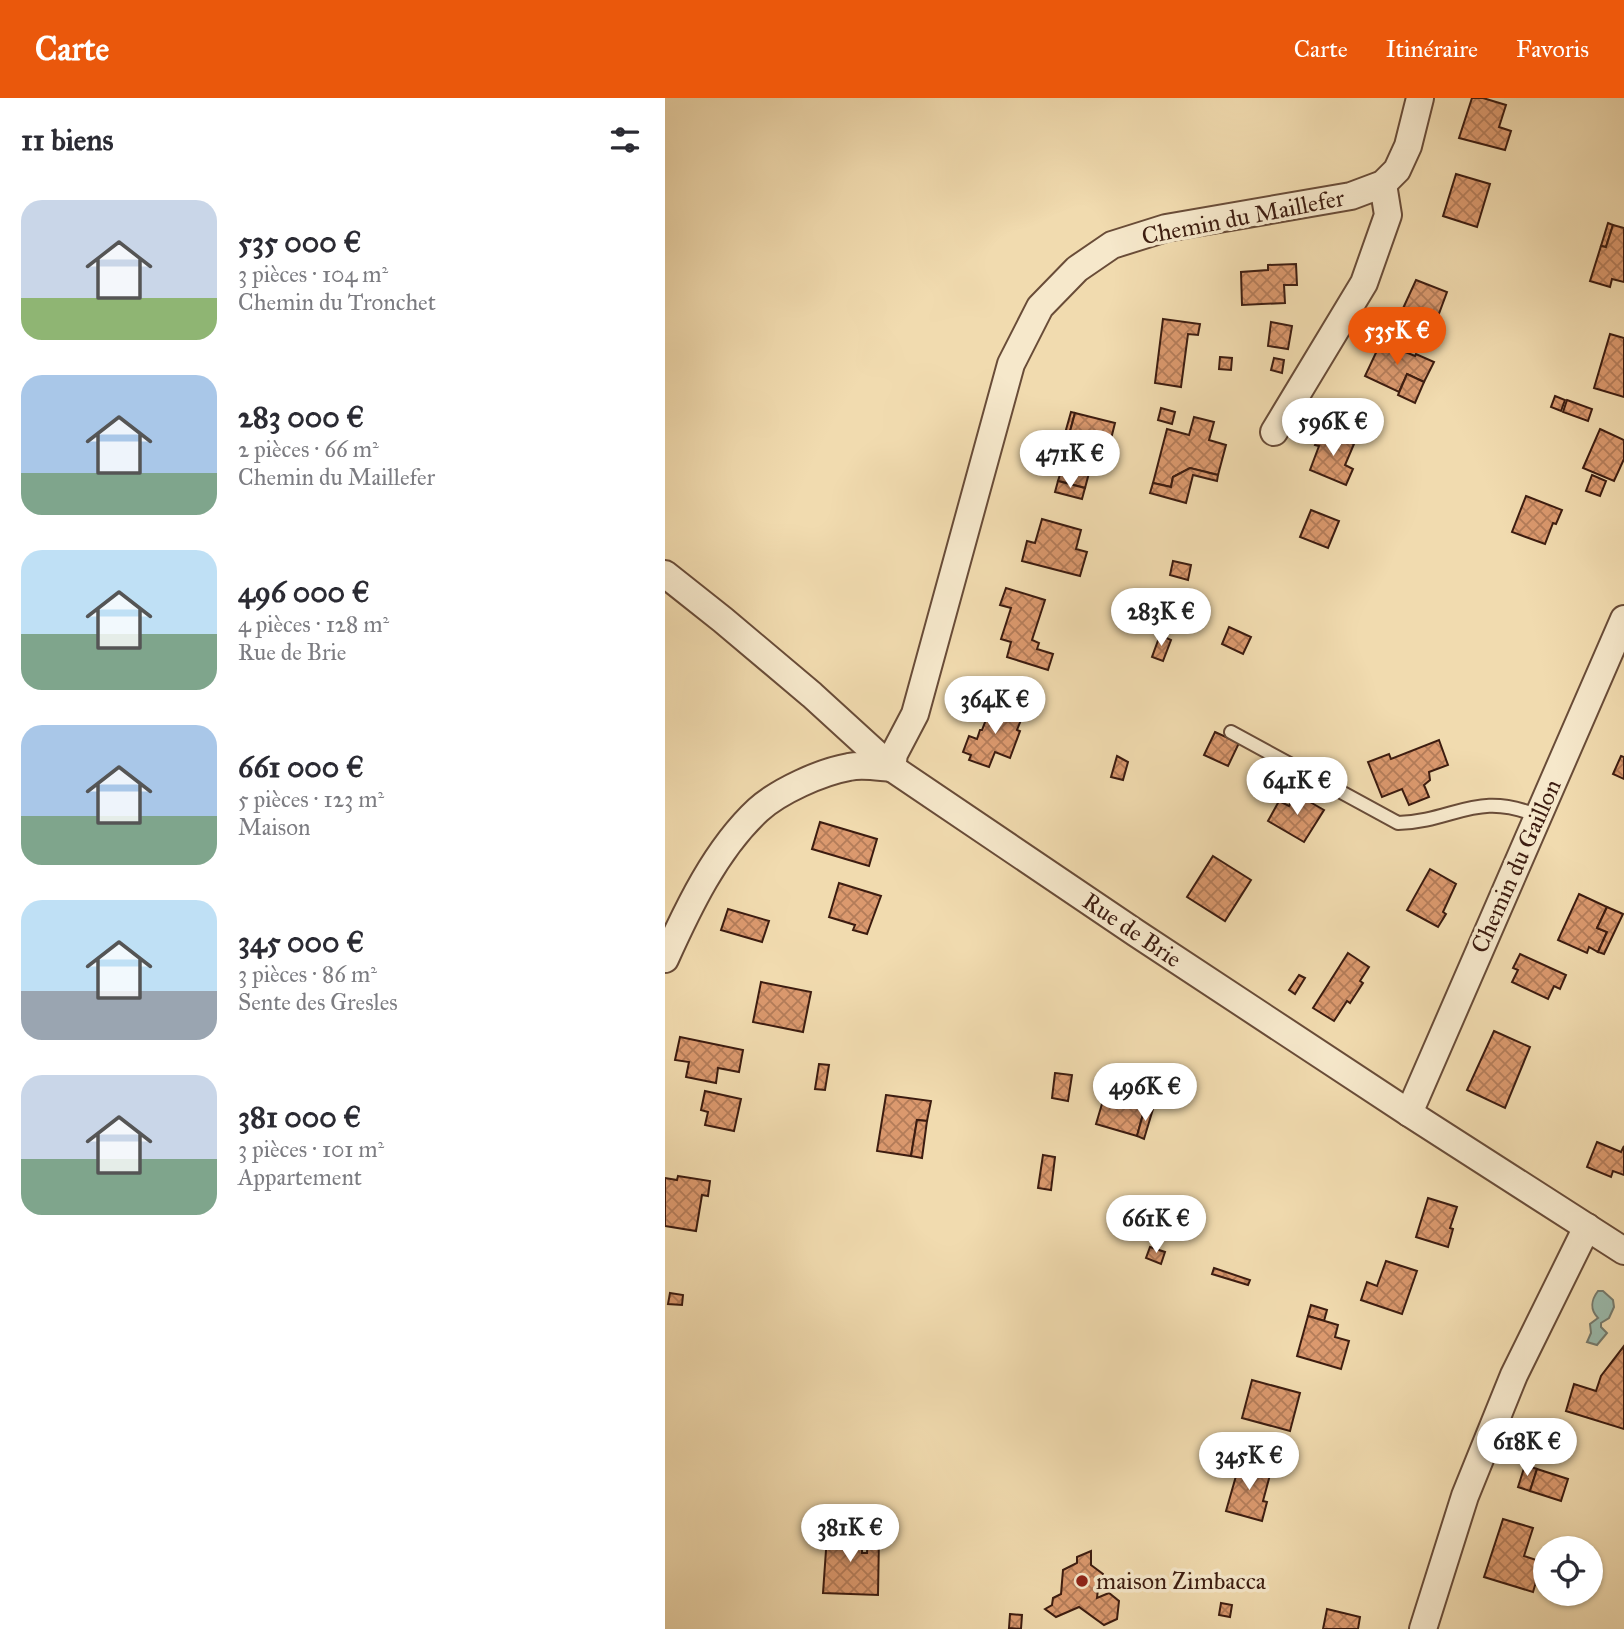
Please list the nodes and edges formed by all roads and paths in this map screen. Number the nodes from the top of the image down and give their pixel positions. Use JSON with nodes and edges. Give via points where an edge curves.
{"nodes":[{"id":1,"x":1420,"y":98,"type":"edge"},
{"id":2,"x":1383,"y":184,"type":"junction"},
{"id":3,"x":1274,"y":432,"type":"dead end"},
{"id":4,"x":665,"y":575,"type":"edge"},
{"id":5,"x":1624,"y":619,"type":"edge"},
{"id":6,"x":1231,"y":733,"type":"dead end"},
{"id":7,"x":892,"y":768,"type":"junction"},
{"id":8,"x":1538,"y":816,"type":"junction"},
{"id":9,"x":665,"y":959,"type":"edge"},
{"id":10,"x":1409,"y":1113,"type":"junction"},
{"id":11,"x":1587,"y":1227,"type":"junction"},
{"id":12,"x":1624,"y":1251,"type":"edge"},
{"id":13,"x":1423,"y":1629,"type":"edge"}],
"edges":[{"from":1,"to":2,"type":"street","via":[[1397,170]]},
{"from":2,"to":3,"type":"street","via":[[1388,215],[1364,283]]},
{"from":2,"to":7,"type":"street","name":"Chemin du Maillefer","via":[[1351,196],[1165,228],[1112,245],[1077,268],[1040,307],[1011,364],[915,714],[894,754]]},
{"from":4,"to":7,"type":"street","name":"Rue de Brie","via":[[812,695]]},
{"from":5,"to":8,"type":"street","name":"Chemin du Gaillon"},
{"from":6,"to":8,"type":"lane","via":[[1398,823],[1477,805],[1515,806]]},
{"from":7,"to":9,"type":"street","via":[[850,766],[798,784],[758,809],[694,896]]},
{"from":7,"to":10,"type":"street","name":"Rue de Brie"},
{"from":8,"to":10,"type":"street","name":"Chemin du Gaillon"},
{"from":10,"to":11,"type":"street","name":"Rue de Brie"},
{"from":11,"to":12,"type":"street","name":"Rue de Brie"},
{"from":11,"to":13,"type":"street","via":[[1514,1375],[1465,1496]]}]}
